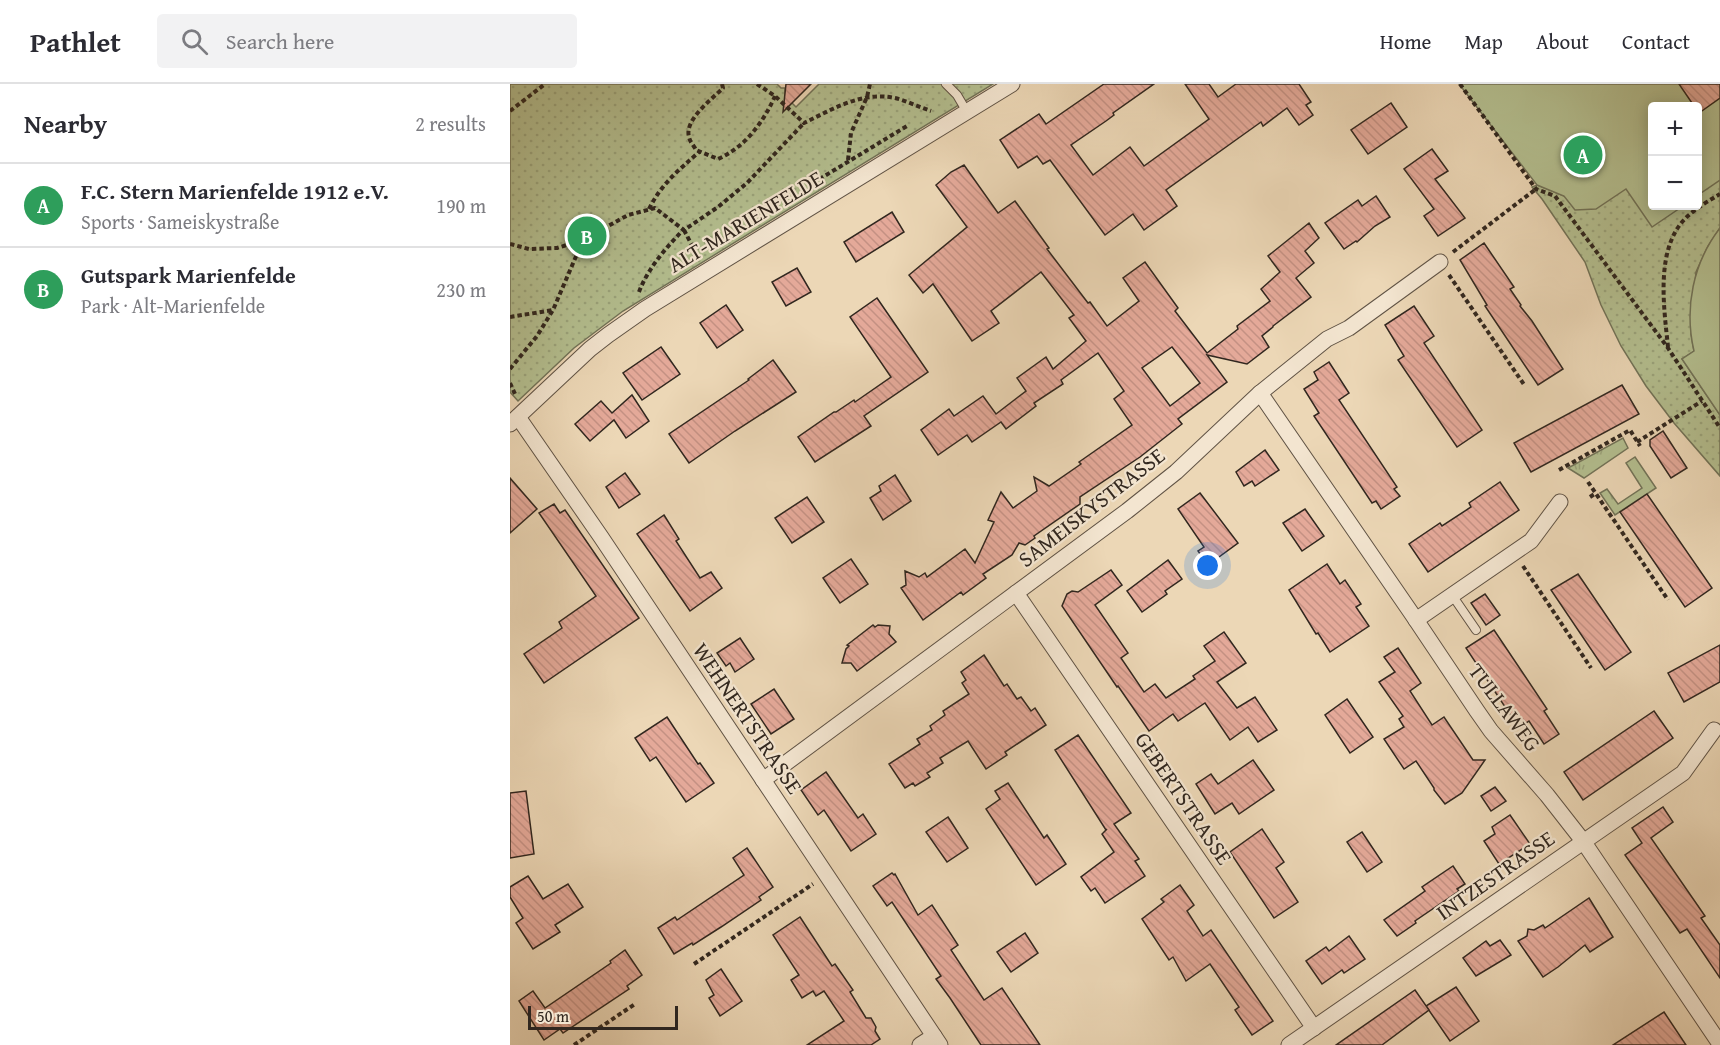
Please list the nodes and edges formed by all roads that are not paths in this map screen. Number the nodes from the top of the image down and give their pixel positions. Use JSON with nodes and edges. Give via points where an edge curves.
{"nodes":[{"id":1,"x":946,"y":84,"type":"edge"},
{"id":2,"x":1012,"y":84,"type":"edge"},
{"id":3,"x":967,"y":112,"type":"junction"},
{"id":4,"x":1440,"y":262,"type":"road end"},
{"id":5,"x":1260,"y":393,"type":"junction"},
{"id":6,"x":514,"y":420,"type":"edge"},
{"id":7,"x":1560,"y":502,"type":"dead end"},
{"id":8,"x":1016,"y":592,"type":"junction"},
{"id":9,"x":1452,"y":595,"type":"junction"},
{"id":10,"x":1416,"y":620,"type":"junction"},
{"id":11,"x":1476,"y":630,"type":"dead end"},
{"id":12,"x":1714,"y":730,"type":"dead end"},
{"id":13,"x":763,"y":780,"type":"junction"},
{"id":14,"x":1583,"y":842,"type":"junction"},
{"id":15,"x":1314,"y":1028,"type":"junction"},
{"id":16,"x":937,"y":1040,"type":"edge"},
{"id":17,"x":1720,"y":1044,"type":"edge"},
{"id":18,"x":920,"y":1045,"type":"edge"},
{"id":19,"x":1289,"y":1045,"type":"edge"}],
"edges":[{"from":1,"to":3,"type":"lane"},
{"from":2,"to":3,"type":"street","name":"ALT-MARIENFELDE"},
{"from":3,"to":6,"type":"street","name":"ALT-MARIENFELDE","via":[[645,309],[581,357]]},
{"from":4,"to":5,"type":"street","name":"SAMEISKYSTRASSE","via":[[1349,328],[1327,339]]},
{"from":5,"to":8,"type":"street","name":"SAMEISKYSTRASSE","via":[[1150,494]]},
{"from":5,"to":10,"type":"street","name":"TULLAWEG"},
{"from":6,"to":13,"type":"street","name":"WEHNERTSTRASSE","via":[[601,537]]},
{"from":7,"to":9,"type":"street","via":[[1531,541]]},
{"from":8,"to":13,"type":"street","name":"SAMEISKYSTRASSE"},
{"from":8,"to":15,"type":"street","name":"GEBERTSTRASSE"},
{"from":9,"to":10,"type":"street"},
{"from":9,"to":11,"type":"lane"},
{"from":10,"to":14,"type":"street","name":"TULLAWEG","via":[[1491,731]]},
{"from":12,"to":14,"type":"street","name":"INTZESTRASSE","via":[[1683,773]]},
{"from":13,"to":16,"type":"street","name":"WEHNERTSTRASSE"},
{"from":14,"to":15,"type":"street","name":"INTZESTRASSE"},
{"from":14,"to":17,"type":"street","name":"TULLAWEG"},
{"from":15,"to":19,"type":"street","name":"INTZESTRASSE"},
{"from":16,"to":18,"type":"street"}]}
